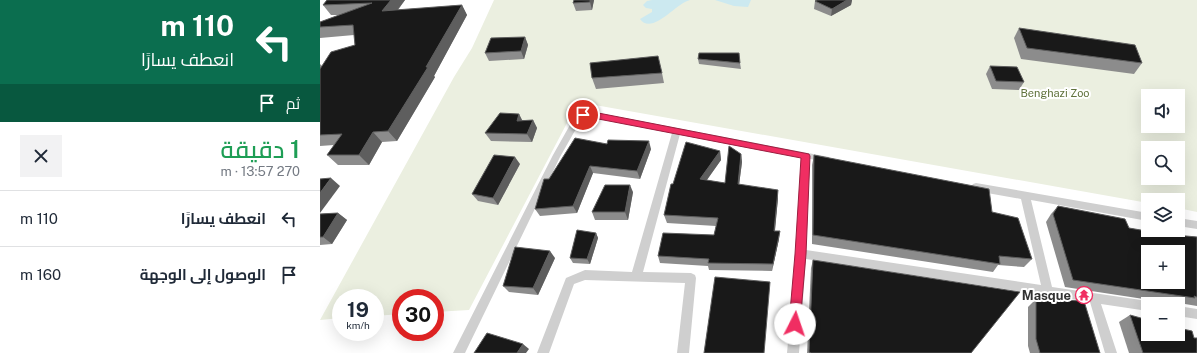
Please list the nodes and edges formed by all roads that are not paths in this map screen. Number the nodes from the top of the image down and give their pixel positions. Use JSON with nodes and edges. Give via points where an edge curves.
{"nodes":[{"id":1,"x":676,"y":132,"type":"junction"},
{"id":2,"x":806,"y":156,"type":"junction"},
{"id":3,"x":834,"y":160,"type":"edge"},
{"id":4,"x":966,"y":185,"type":"edge"},
{"id":5,"x":1025,"y":195,"type":"junction"},
{"id":6,"x":1141,"y":216,"type":"edge"},
{"id":7,"x":1185,"y":223,"type":"edge"},
{"id":8,"x":1197,"y":225,"type":"edge"},
{"id":9,"x":801,"y":254,"type":"junction"},
{"id":10,"x":636,"y":276,"type":"junction"},
{"id":11,"x":1048,"y":291,"type":"junction"},
{"id":12,"x":1094,"y":298,"type":"junction"},
{"id":13,"x":1141,"y":305,"type":"edge"},
{"id":14,"x":1185,"y":312,"type":"edge"},
{"id":15,"x":1197,"y":314,"type":"edge"},
{"id":16,"x":458,"y":353,"type":"edge"},
{"id":17,"x":543,"y":353,"type":"edge"},
{"id":18,"x":683,"y":353,"type":"edge"},
{"id":19,"x":793,"y":353,"type":"edge"},
{"id":20,"x":1111,"y":353,"type":"edge"}],
"edges":[{"from":1,"to":2,"type":"street"},
{"from":1,"to":10,"type":"street"},
{"from":1,"to":16,"type":"street","via":[[588,114],[578,118]]},
{"from":2,"to":3,"type":"street"},
{"from":2,"to":9,"type":"street"},
{"from":4,"to":5,"type":"street"},
{"from":5,"to":6,"type":"street"},
{"from":5,"to":11,"type":"street"},
{"from":7,"to":8,"type":"street"},
{"from":9,"to":11,"type":"street"},
{"from":9,"to":19,"type":"street"},
{"from":10,"to":17,"type":"street","via":[[585,275],[570,281]]},
{"from":10,"to":18,"type":"street","via":[[691,278]]},
{"from":11,"to":12,"type":"street"},
{"from":12,"to":13,"type":"street"},
{"from":12,"to":20,"type":"street"},
{"from":14,"to":15,"type":"street"}]}
